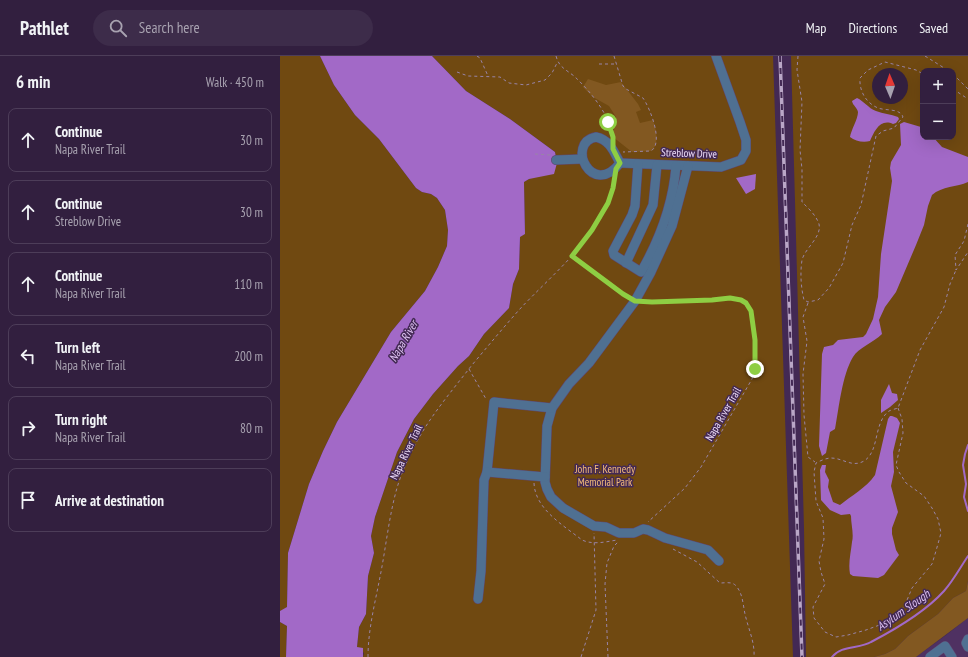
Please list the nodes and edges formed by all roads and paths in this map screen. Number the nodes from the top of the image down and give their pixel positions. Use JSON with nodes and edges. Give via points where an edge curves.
{"nodes":[{"id":1,"x":477,"y":56,"type":"edge"},
{"id":2,"x":556,"y":56,"type":"edge"},
{"id":3,"x":614,"y":56,"type":"edge"},
{"id":4,"x":716,"y":56,"type":"edge"},
{"id":5,"x":798,"y":56,"type":"edge"},
{"id":6,"x":926,"y":56,"type":"edge"},
{"id":7,"x":557,"y":62,"type":"junction"},
{"id":8,"x":599,"y":64,"type":"dead end"},
{"id":9,"x":616,"y":64,"type":"junction"},
{"id":10,"x":944,"y":68,"type":"edge"},
{"id":11,"x":457,"y":72,"type":"dead end"},
{"id":12,"x":920,"y":72,"type":"edge"},
{"id":13,"x":488,"y":76,"type":"junction"},
{"id":14,"x":956,"y":77,"type":"edge"},
{"id":15,"x":968,"y":89,"type":"edge"},
{"id":16,"x":956,"y":91,"type":"edge"},
{"id":17,"x":968,"y":99,"type":"edge"},
{"id":18,"x":613,"y":149,"type":"junction"},
{"id":19,"x":582,"y":159,"type":"junction"},
{"id":20,"x":556,"y":160,"type":"dead end"},
{"id":21,"x":638,"y":164,"type":"junction"},
{"id":22,"x":657,"y":165,"type":"junction"},
{"id":23,"x":618,"y":166,"type":"junction"},
{"id":24,"x":676,"y":166,"type":"junction"},
{"id":25,"x":688,"y":166,"type":"junction"},
{"id":26,"x":968,"y":224,"type":"edge"},
{"id":27,"x":968,"y":252,"type":"edge"},
{"id":28,"x":572,"y":256,"type":"junction"},
{"id":29,"x":626,"y":263,"type":"junction"},
{"id":30,"x":956,"y":270,"type":"junction"},
{"id":31,"x":635,"y":301,"type":"junction"},
{"id":32,"x":808,"y":302,"type":"junction"},
{"id":33,"x":469,"y":369,"type":"junction"},
{"id":34,"x":494,"y":402,"type":"junction"},
{"id":35,"x":552,"y":408,"type":"junction"},
{"id":36,"x":898,"y":408,"type":"junction"},
{"id":37,"x":816,"y":462,"type":"junction"},
{"id":38,"x":487,"y":472,"type":"junction"},
{"id":39,"x":534,"y":476,"type":"junction"},
{"id":40,"x":545,"y":478,"type":"junction"},
{"id":41,"x":594,"y":526,"type":"junction"},
{"id":42,"x":644,"y":526,"type":"dead end"},
{"id":43,"x":594,"y":543,"type":"junction"},
{"id":44,"x":673,"y":549,"type":"dead end"},
{"id":45,"x":719,"y":561,"type":"dead end"},
{"id":46,"x":478,"y":599,"type":"dead end"},
{"id":47,"x":968,"y":638,"type":"edge"},
{"id":48,"x":968,"y":647,"type":"edge"},
{"id":49,"x":368,"y":657,"type":"edge"},
{"id":50,"x":580,"y":657,"type":"edge"},
{"id":51,"x":608,"y":657,"type":"edge"},
{"id":52,"x":754,"y":657,"type":"edge"},
{"id":53,"x":930,"y":657,"type":"edge"},
{"id":54,"x":952,"y":657,"type":"edge"}],
"edges":[{"from":1,"to":13,"type":"path"},
{"from":2,"to":7,"type":"path"},
{"from":3,"to":9,"type":"path"},
{"from":4,"to":25,"type":"street","name":"Streblow Drive","via":[[742,127],[746,151],[741,160],[721,167]]},
{"from":5,"to":32,"type":"path","via":[[797,70],[802,102],[802,202],[814,215],[819,226],[802,259],[801,289],[804,300]]},
{"from":6,"to":10,"type":"path"},
{"from":7,"to":13,"type":"path","via":[[547,78],[534,84],[509,83],[500,77]]},
{"from":7,"to":18,"type":"path","via":[[578,80],[604,114],[611,128]]},
{"from":8,"to":9,"type":"path"},
{"from":9,"to":18,"type":"path","via":[[623,86],[646,102],[656,128],[656,146],[651,151],[622,152]]},
{"from":11,"to":13,"type":"path","via":[[468,76]]},
{"from":12,"to":32,"type":"path","via":[[885,62],[868,70],[860,78],[860,90],[872,104],[878,108],[897,111],[903,117],[894,128],[876,136],[861,205],[852,225],[843,264],[818,300]]},
{"from":14,"to":15,"type":"path"},
{"from":16,"to":17,"type":"path"},
{"from":18,"to":19,"type":"street","via":[[601,138],[590,138],[586,142]]},
{"from":18,"to":23,"type":"street"},
{"from":19,"to":20,"type":"street"},
{"from":19,"to":23,"type":"street","name":"Streblow Drive","via":[[588,168],[597,174],[612,173]]},
{"from":21,"to":22,"type":"street","name":"Streblow Drive"},
{"from":21,"to":23,"type":"street","name":"Streblow Drive"},
{"from":21,"to":29,"type":"street","via":[[635,206],[613,251],[614,255]]},
{"from":22,"to":24,"type":"street","name":"Streblow Drive"},
{"from":22,"to":29,"type":"street","via":[[653,205]]},
{"from":23,"to":28,"type":"path","name":"Napa River Trail","via":[[608,203]]},
{"from":24,"to":25,"type":"street","name":"Streblow Drive"},
{"from":24,"to":29,"type":"street","via":[[669,207],[648,260],[641,272]]},
{"from":25,"to":31,"type":"street","via":[[672,226]]},
{"from":26,"to":30,"type":"path","via":[[964,241],[955,254]]},
{"from":27,"to":30,"type":"path"},
{"from":28,"to":31,"type":"path","name":"Napa River Trail"},
{"from":28,"to":33,"type":"path","name":"Napa River Trail","via":[[520,310]]},
{"from":30,"to":36,"type":"path","via":[[944,307],[920,350]]},
{"from":31,"to":35,"type":"street"},
{"from":31,"to":42,"type":"path","name":"Napa River Trail","via":[[730,298],[741,300],[751,311],[755,340],[755,369],[752,379],[701,467],[685,488]]},
{"from":32,"to":37,"type":"path","via":[[803,317],[807,341],[803,374],[804,415],[808,457]]},
{"from":33,"to":34,"type":"path","via":[[487,400]]},
{"from":33,"to":49,"type":"path","name":"Napa River Trail","via":[[430,420],[409,458],[397,488],[371,624]]},
{"from":34,"to":35,"type":"street"},
{"from":34,"to":38,"type":"street"},
{"from":35,"to":40,"type":"street","via":[[547,426]]},
{"from":36,"to":37,"type":"path","via":[[889,411],[882,420],[873,451],[865,460],[855,464],[831,458]]},
{"from":36,"to":37,"type":"path","via":[[903,432],[896,465],[906,483],[924,496],[938,519],[941,533],[936,552],[932,564],[912,588],[900,612],[885,623],[836,637],[825,632],[814,618],[813,606],[825,584],[819,561],[824,539],[823,518],[816,501]]},
{"from":38,"to":39,"type":"street"},
{"from":38,"to":46,"type":"street","via":[[484,480]]},
{"from":39,"to":40,"type":"street"},
{"from":39,"to":43,"type":"path","via":[[536,496],[548,512],[582,540]]},
{"from":40,"to":41,"type":"street","via":[[551,496],[563,508]]},
{"from":41,"to":43,"type":"path"},
{"from":41,"to":45,"type":"street","via":[[606,527],[619,533],[648,530],[665,538],[708,550]]},
{"from":43,"to":50,"type":"path","via":[[596,610]]},
{"from":43,"to":51,"type":"path","via":[[619,540],[607,563],[605,584]]},
{"from":44,"to":52,"type":"path","via":[[697,562],[720,583],[731,582],[737,586],[744,602],[754,645]]},
{"from":47,"to":48,"type":"street"},
{"from":53,"to":54,"type":"street","via":[[945,646]]}]}
